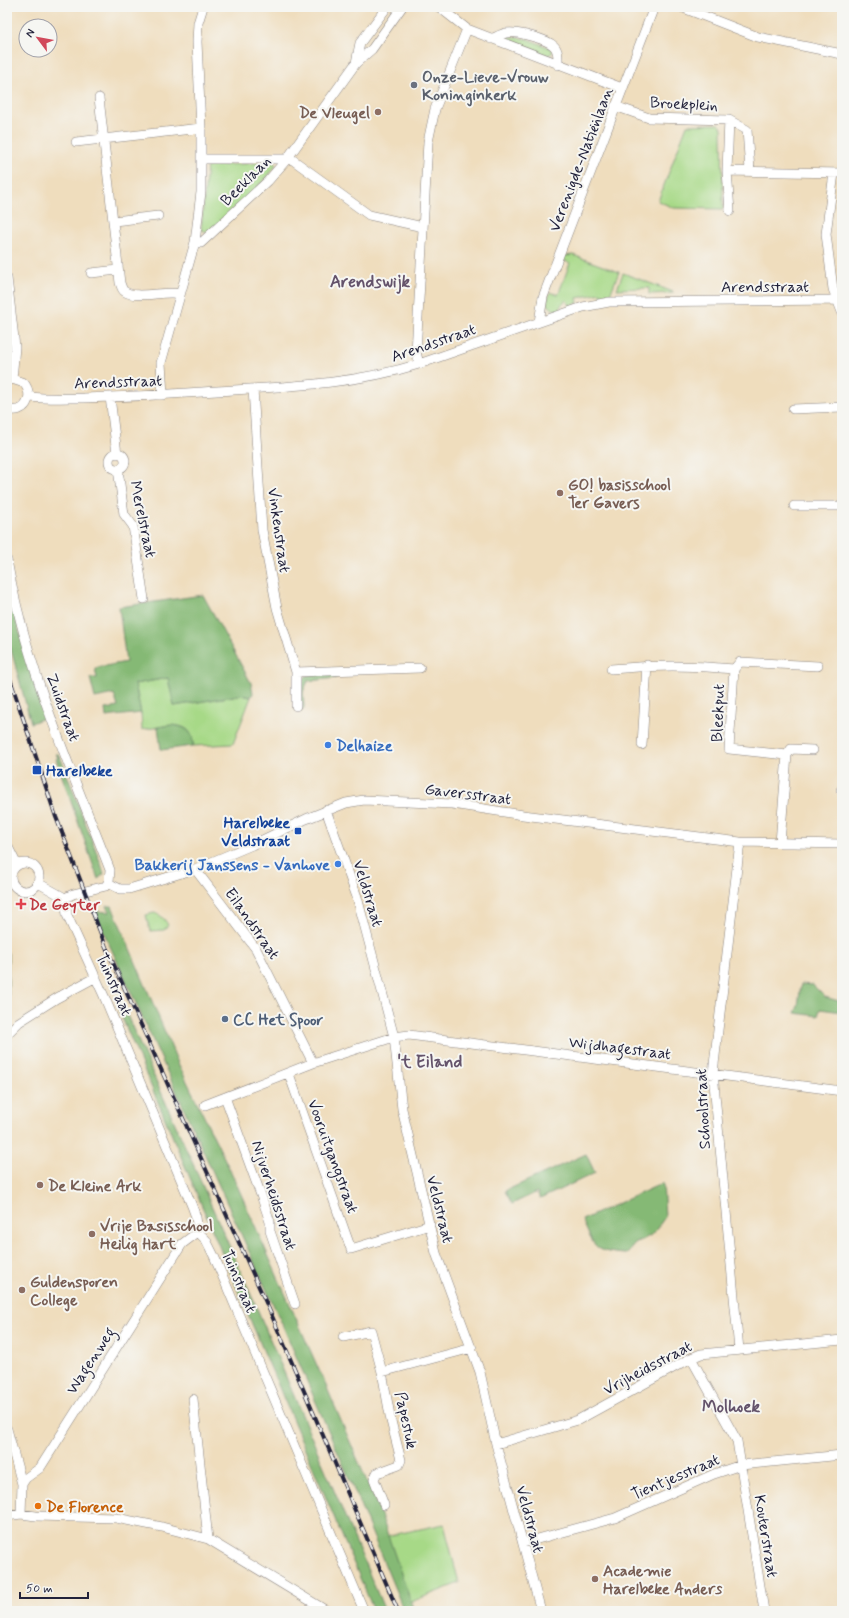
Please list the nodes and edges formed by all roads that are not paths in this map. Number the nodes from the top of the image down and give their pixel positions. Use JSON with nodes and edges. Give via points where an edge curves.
{"nodes":[{"id":1,"x":204,"y":7,"type":"edge"},
{"id":2,"x":387,"y":7,"type":"edge"},
{"id":3,"x":402,"y":7,"type":"edge"},
{"id":4,"x":439,"y":7,"type":"edge"},
{"id":5,"x":654,"y":7,"type":"edge"},
{"id":6,"x":681,"y":7,"type":"edge"},
{"id":7,"x":467,"y":29,"type":"junction"},
{"id":8,"x":491,"y":39,"type":"junction"},
{"id":9,"x":842,"y":54,"type":"edge"},
{"id":10,"x":356,"y":63,"type":"junction"},
{"id":11,"x":558,"y":65,"type":"junction"},
{"id":12,"x":622,"y":88,"type":"junction"},
{"id":13,"x":99,"y":98,"type":"dead end"},
{"id":14,"x":615,"y":106,"type":"junction"},
{"id":15,"x":729,"y":120,"type":"junction"},
{"id":16,"x":201,"y":128,"type":"junction"},
{"id":17,"x":104,"y":139,"type":"junction"},
{"id":18,"x":76,"y":142,"type":"dead end"},
{"id":19,"x":201,"y":159,"type":"junction"},
{"id":20,"x":287,"y":159,"type":"junction"},
{"id":21,"x":750,"y":170,"type":"junction"},
{"id":22,"x":728,"y":171,"type":"junction"},
{"id":23,"x":838,"y":173,"type":"edge"},
{"id":24,"x":730,"y":211,"type":"dead end"},
{"id":25,"x":158,"y":216,"type":"dead end"},
{"id":26,"x":114,"y":221,"type":"junction"},
{"id":27,"x":423,"y":227,"type":"junction"},
{"id":28,"x":195,"y":242,"type":"junction"},
{"id":29,"x":118,"y":270,"type":"junction"},
{"id":30,"x":91,"y":273,"type":"dead end"},
{"id":31,"x":7,"y":278,"type":"edge"},
{"id":32,"x":180,"y":294,"type":"junction"},
{"id":33,"x":840,"y":300,"type":"edge"},
{"id":34,"x":842,"y":312,"type":"edge"},
{"id":35,"x":539,"y":322,"type":"junction"},
{"id":36,"x":418,"y":364,"type":"junction"},
{"id":37,"x":10,"y":380,"type":"edge"},
{"id":38,"x":253,"y":389,"type":"junction"},
{"id":39,"x":163,"y":395,"type":"junction"},
{"id":40,"x":30,"y":397,"type":"junction"},
{"id":41,"x":110,"y":397,"type":"junction"},
{"id":42,"x":842,"y":408,"type":"edge"},
{"id":43,"x":793,"y":409,"type":"dead end"},
{"id":44,"x":7,"y":410,"type":"edge"},
{"id":45,"x":794,"y":506,"type":"dead end"},
{"id":46,"x":842,"y":506,"type":"edge"},
{"id":47,"x":7,"y":560,"type":"edge"},
{"id":48,"x":144,"y":599,"type":"dead end"},
{"id":49,"x":647,"y":666,"type":"junction"},
{"id":50,"x":818,"y":666,"type":"dead end"},
{"id":51,"x":420,"y":668,"type":"dead end"},
{"id":52,"x":612,"y":669,"type":"dead end"},
{"id":53,"x":734,"y":669,"type":"junction"},
{"id":54,"x":296,"y":672,"type":"junction"},
{"id":55,"x":296,"y":706,"type":"dead end"},
{"id":56,"x":642,"y":745,"type":"dead end"},
{"id":57,"x":813,"y":750,"type":"dead end"},
{"id":58,"x":786,"y":755,"type":"junction"},
{"id":59,"x":326,"y":810,"type":"junction"},
{"id":60,"x":740,"y":842,"type":"junction"},
{"id":61,"x":780,"y":843,"type":"junction"},
{"id":62,"x":842,"y":844,"type":"edge"},
{"id":63,"x":7,"y":845,"type":"edge"},
{"id":64,"x":17,"y":865,"type":"junction"},
{"id":65,"x":195,"y":869,"type":"junction"},
{"id":66,"x":10,"y":883,"type":"edge"},
{"id":67,"x":38,"y":883,"type":"junction"},
{"id":68,"x":108,"y":883,"type":"junction"},
{"id":69,"x":65,"y":898,"type":"junction"},
{"id":70,"x":96,"y":977,"type":"junction"},
{"id":71,"x":7,"y":1034,"type":"edge"},
{"id":72,"x":394,"y":1037,"type":"junction"},
{"id":73,"x":313,"y":1063,"type":"junction"},
{"id":74,"x":289,"y":1074,"type":"junction"},
{"id":75,"x":713,"y":1074,"type":"junction"},
{"id":76,"x":842,"y":1091,"type":"edge"},
{"id":77,"x":225,"y":1097,"type":"junction"},
{"id":78,"x":205,"y":1104,"type":"dead end"},
{"id":79,"x":430,"y":1226,"type":"junction"},
{"id":80,"x":198,"y":1232,"type":"junction"},
{"id":81,"x":295,"y":1304,"type":"dead end"},
{"id":82,"x":343,"y":1337,"type":"dead end"},
{"id":83,"x":842,"y":1340,"type":"edge"},
{"id":84,"x":472,"y":1348,"type":"junction"},
{"id":85,"x":738,"y":1350,"type":"junction"},
{"id":86,"x":691,"y":1358,"type":"junction"},
{"id":87,"x":382,"y":1372,"type":"junction"},
{"id":88,"x":193,"y":1400,"type":"dead end"},
{"id":89,"x":7,"y":1429,"type":"edge"},
{"id":90,"x":496,"y":1444,"type":"junction"},
{"id":91,"x":842,"y":1455,"type":"edge"},
{"id":92,"x":741,"y":1465,"type":"junction"},
{"id":93,"x":22,"y":1484,"type":"junction"},
{"id":94,"x":384,"y":1505,"type":"dead end"},
{"id":95,"x":21,"y":1514,"type":"junction"},
{"id":96,"x":7,"y":1516,"type":"edge"},
{"id":97,"x":208,"y":1539,"type":"junction"},
{"id":98,"x":523,"y":1543,"type":"junction"},
{"id":99,"x":327,"y":1611,"type":"edge"},
{"id":100,"x":364,"y":1611,"type":"edge"},
{"id":101,"x":541,"y":1611,"type":"edge"},
{"id":102,"x":764,"y":1611,"type":"edge"}],
"edges":[{"from":1,"to":16,"type":"street","name":"Beeklaan","via":[[198,23]]},
{"from":2,"to":10,"type":"street","via":[[360,43]]},
{"from":3,"to":10,"type":"street","via":[[372,49]]},
{"from":4,"to":7,"type":"street"},
{"from":5,"to":12,"type":"street","name":"Verenigde-Natiënlaan"},
{"from":6,"to":9,"type":"street","via":[[758,36]]},
{"from":7,"to":8,"type":"street"},
{"from":7,"to":27,"type":"street","via":[[435,109],[428,142]]},
{"from":8,"to":11,"type":"street"},
{"from":8,"to":11,"type":"street","via":[[506,33],[532,36],[554,47],[558,52]]},
{"from":10,"to":20,"type":"street"},
{"from":11,"to":12,"type":"street"},
{"from":12,"to":14,"type":"street","name":"Verenigde-Natiënlaan"},
{"from":13,"to":17,"type":"street"},
{"from":14,"to":15,"type":"street","name":"Broekplein","via":[[649,118]]},
{"from":14,"to":35,"type":"street","name":"Verenigde-Natiënlaan","via":[[543,297]]},
{"from":15,"to":21,"type":"street","name":"Broekplein","via":[[747,130]]},
{"from":15,"to":22,"type":"street","name":"Broekplein"},
{"from":16,"to":17,"type":"street"},
{"from":16,"to":19,"type":"street","name":"Beeklaan"},
{"from":17,"to":18,"type":"street"},
{"from":17,"to":26,"type":"street"},
{"from":19,"to":20,"type":"street","name":"Beeklaan"},
{"from":19,"to":28,"type":"street","name":"Beeklaan","via":[[201,192]]},
{"from":20,"to":27,"type":"street","via":[[293,160],[369,215]]},
{"from":20,"to":28,"type":"street","name":"Beeklaan","via":[[268,181],[201,243]]},
{"from":21,"to":22,"type":"street"},
{"from":21,"to":23,"type":"street"},
{"from":22,"to":24,"type":"street","name":"Broekplein"},
{"from":23,"to":33,"type":"street","via":[[826,234],[833,288]]},
{"from":25,"to":26,"type":"street"},
{"from":26,"to":29,"type":"street"},
{"from":27,"to":36,"type":"street","via":[[416,352]]},
{"from":28,"to":32,"type":"street","name":"Beeklaan"},
{"from":29,"to":30,"type":"street"},
{"from":29,"to":32,"type":"street","via":[[124,291],[134,295],[171,292]]},
{"from":31,"to":37,"type":"street","via":[[15,347]]},
{"from":32,"to":39,"type":"street","name":"Beeklaan","via":[[161,363]]},
{"from":33,"to":34,"type":"street"},
{"from":33,"to":35,"type":"street","name":"Arendsstraat","via":[[610,302],[583,307]]},
{"from":35,"to":36,"type":"street","name":"Arendsstraat"},
{"from":36,"to":38,"type":"street","name":"Arendsstraat","via":[[365,378]]},
{"from":37,"to":40,"type":"street","via":[[24,383]]},
{"from":38,"to":39,"type":"street","name":"Arendsstraat"},
{"from":38,"to":54,"type":"street","name":"Vinkenstraat","via":[[262,530],[277,608]]},
{"from":39,"to":41,"type":"street","name":"Arendsstraat"},
{"from":40,"to":41,"type":"street","name":"Arendsstraat"},
{"from":40,"to":44,"type":"street","via":[[21,409]]},
{"from":41,"to":48,"type":"street","name":"Merelstraat","via":[[117,454],[125,460],[124,465],[118,469],[124,514],[133,526]]},
{"from":42,"to":43,"type":"street"},
{"from":45,"to":46,"type":"street"},
{"from":47,"to":68,"type":"street","name":"Zuidstraat","via":[[38,680],[110,870]]},
{"from":49,"to":52,"type":"street","name":"Bleekput"},
{"from":49,"to":53,"type":"street","name":"Bleekput","via":[[691,665]]},
{"from":49,"to":56,"type":"street"},
{"from":50,"to":53,"type":"street","name":"Bleekput","via":[[740,662]]},
{"from":51,"to":54,"type":"street"},
{"from":53,"to":58,"type":"street","name":"Bleekput","via":[[729,749]]},
{"from":54,"to":55,"type":"street","name":"Vinkenstraat"},
{"from":57,"to":58,"type":"street","name":"Bleekput","via":[[791,749]]},
{"from":58,"to":61,"type":"street"},
{"from":59,"to":60,"type":"street","name":"Gaversstraat","via":[[364,800],[452,804]]},
{"from":59,"to":65,"type":"street","name":"Gaversstraat"},
{"from":59,"to":72,"type":"street","name":"Veldstraat","via":[[357,898]]},
{"from":60,"to":61,"type":"street","name":"Gaversstraat"},
{"from":60,"to":75,"type":"street","name":"Schoolstraat"},
{"from":61,"to":62,"type":"street","name":"Gaversstraat"},
{"from":63,"to":64,"type":"street"},
{"from":64,"to":66,"type":"street","via":[[11,874]]},
{"from":64,"to":67,"type":"street","via":[[28,862],[35,866],[39,874]]},
{"from":65,"to":68,"type":"street","name":"Gaversstraat","via":[[129,889],[120,889]]},
{"from":65,"to":73,"type":"street","name":"Eilandstraat","via":[[256,949]]},
{"from":66,"to":67,"type":"street","via":[[25,891],[34,889]]},
{"from":67,"to":69,"type":"street"},
{"from":68,"to":69,"type":"street","via":[[104,888]]},
{"from":69,"to":70,"type":"street","name":"Tuinstraat","via":[[67,915]]},
{"from":70,"to":71,"type":"street","via":[[19,1022]]},
{"from":70,"to":80,"type":"street","name":"Tuinstraat","via":[[192,1206]]},
{"from":72,"to":73,"type":"street"},
{"from":72,"to":75,"type":"street","name":"Wijdhagestraat","via":[[409,1035]]},
{"from":72,"to":79,"type":"street","name":"Veldstraat","via":[[402,1109]]},
{"from":73,"to":74,"type":"street"},
{"from":74,"to":77,"type":"street"},
{"from":74,"to":79,"type":"street","name":"Vooruitgangstraat","via":[[351,1249]]},
{"from":75,"to":76,"type":"street","name":"Wijdhagestraat"},
{"from":75,"to":85,"type":"street","name":"Schoolstraat"},
{"from":77,"to":78,"type":"street"},
{"from":77,"to":81,"type":"street","name":"Nijverheidsstraat","via":[[262,1198],[270,1222],[270,1231]]},
{"from":79,"to":84,"type":"street","name":"Veldstraat","via":[[436,1253]]},
{"from":80,"to":93,"type":"street","name":"Wagenweg","via":[[182,1244],[40,1468]]},
{"from":80,"to":100,"type":"street","name":"Tuinstraat","via":[[206,1240],[214,1256]]},
{"from":82,"to":87,"type":"street","name":"Papestuk","via":[[371,1332]]},
{"from":83,"to":85,"type":"street","name":"Vrijheidsstraat"},
{"from":84,"to":87,"type":"street","name":"Papestuk"},
{"from":84,"to":90,"type":"street","name":"Veldstraat"},
{"from":85,"to":86,"type":"street","name":"Vrijheidsstraat","via":[[701,1354]]},
{"from":86,"to":90,"type":"street","name":"Vrijheidsstraat","via":[[578,1420]]},
{"from":86,"to":92,"type":"street","name":"Kouterstraat","via":[[737,1441]]},
{"from":87,"to":94,"type":"street","name":"Papestuk","via":[[401,1460],[399,1465],[377,1473],[374,1479]]},
{"from":88,"to":97,"type":"street"},
{"from":89,"to":93,"type":"street"},
{"from":90,"to":98,"type":"street","name":"Veldstraat"},
{"from":91,"to":92,"type":"street","name":"Tientjesstraat"},
{"from":92,"to":98,"type":"street","name":"Tientjesstraat","via":[[714,1474],[615,1518]]},
{"from":92,"to":102,"type":"street","name":"Kouterstraat"},
{"from":93,"to":95,"type":"street"},
{"from":95,"to":96,"type":"street"},
{"from":95,"to":97,"type":"street","via":[[116,1518]]},
{"from":97,"to":99,"type":"street"},
{"from":98,"to":101,"type":"street","name":"Veldstraat"}]}
